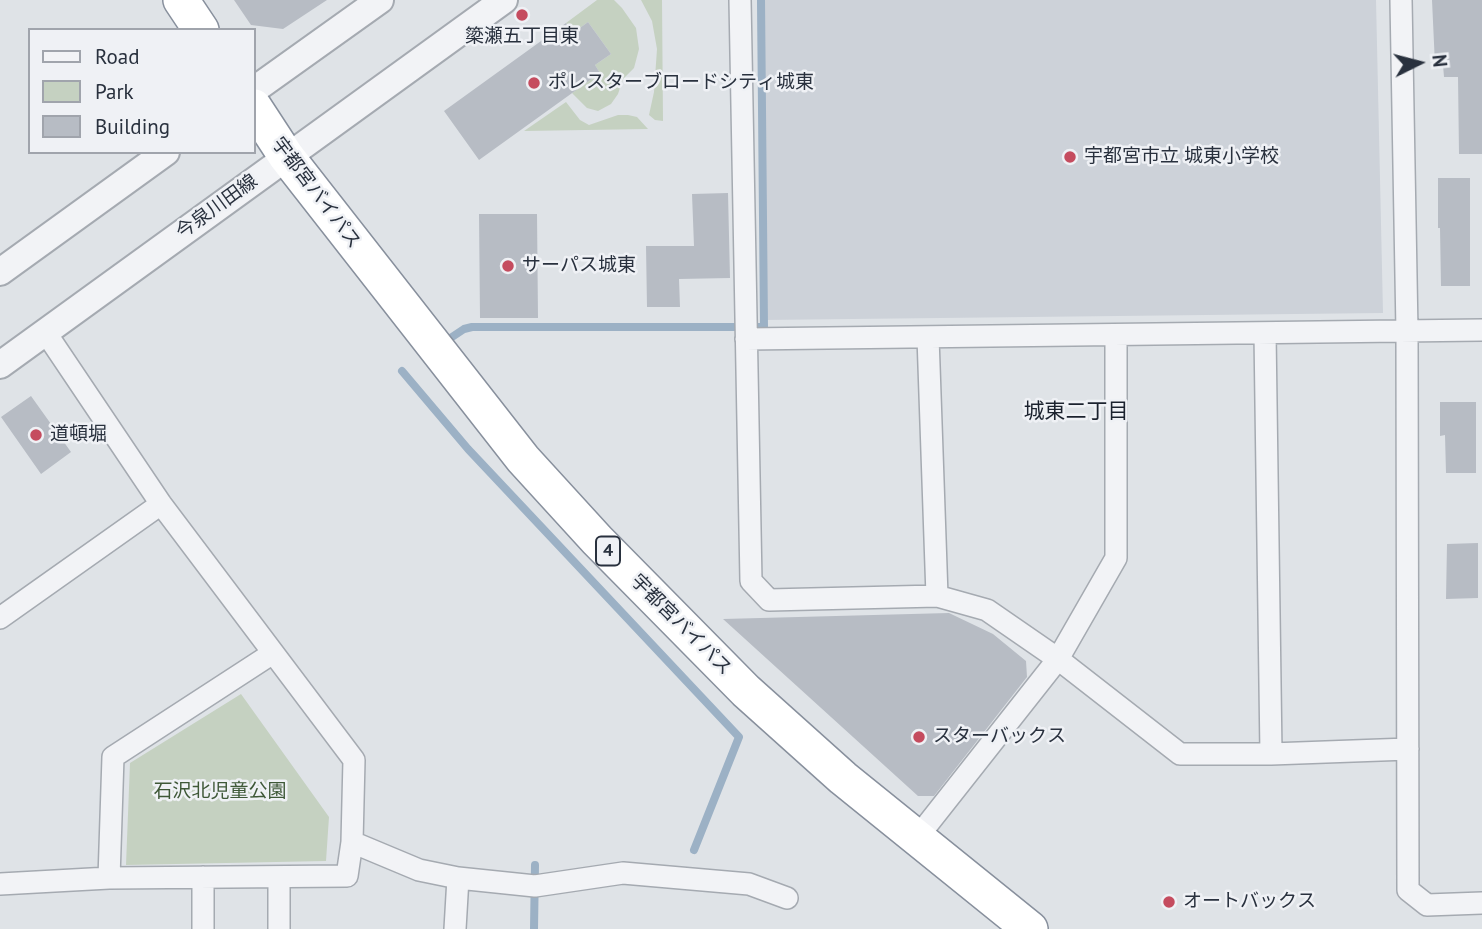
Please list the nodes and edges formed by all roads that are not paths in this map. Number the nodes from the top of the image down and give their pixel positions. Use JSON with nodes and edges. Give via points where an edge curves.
{"nodes":[{"id":1,"x":181,"y":0,"type":"edge"},
{"id":2,"x":380,"y":0,"type":"edge"},
{"id":3,"x":504,"y":0,"type":"edge"},
{"id":4,"x":740,"y":0,"type":"edge"},
{"id":5,"x":1401,"y":0,"type":"edge"},
{"id":6,"x":200,"y":28,"type":"edge"},
{"id":7,"x":256,"y":89,"type":"edge"},
{"id":8,"x":256,"y":110,"type":"edge"},
{"id":9,"x":163,"y":154,"type":"edge"},
{"id":10,"x":286,"y":156,"type":"junction"},
{"id":11,"x":1,"y":270,"type":"edge"},
{"id":12,"x":1482,"y":330,"type":"edge"},
{"id":13,"x":1406,"y":331,"type":"junction"},
{"id":14,"x":46,"y":333,"type":"junction"},
{"id":15,"x":1265,"y":333,"type":"junction"},
{"id":16,"x":1116,"y":335,"type":"junction"},
{"id":17,"x":928,"y":337,"type":"junction"},
{"id":18,"x":746,"y":339,"type":"junction"},
{"id":19,"x":0,"y":365,"type":"edge"},
{"id":20,"x":160,"y":504,"type":"junction"},
{"id":21,"x":937,"y":596,"type":"junction"},
{"id":22,"x":0,"y":618,"type":"edge"},
{"id":23,"x":273,"y":653,"type":"junction"},
{"id":24,"x":1058,"y":659,"type":"junction"},
{"id":25,"x":1408,"y":749,"type":"junction"},
{"id":26,"x":1271,"y":754,"type":"junction"},
{"id":27,"x":916,"y":839,"type":"junction"},
{"id":28,"x":352,"y":842,"type":"junction"},
{"id":29,"x":203,"y":877,"type":"junction"},
{"id":30,"x":279,"y":877,"type":"junction"},
{"id":31,"x":110,"y":878,"type":"junction"},
{"id":32,"x":458,"y":878,"type":"junction"},
{"id":33,"x":0,"y":884,"type":"edge"},
{"id":34,"x":787,"y":898,"type":"dead end"},
{"id":35,"x":1482,"y":903,"type":"edge"},
{"id":36,"x":203,"y":929,"type":"edge"},
{"id":37,"x":279,"y":929,"type":"edge"},
{"id":38,"x":454,"y":929,"type":"edge"},
{"id":39,"x":1030,"y":929,"type":"edge"}],
"edges":[{"from":1,"to":6,"type":"highway"},
{"from":2,"to":7,"type":"street"},
{"from":3,"to":10,"type":"street","name":"今泉川田線"},
{"from":4,"to":18,"type":"street"},
{"from":5,"to":13,"type":"street"},
{"from":8,"to":10,"type":"highway","name":"宇都宮バイパス","number":"4"},
{"from":9,"to":11,"type":"street"},
{"from":10,"to":14,"type":"street","name":"今泉川田線"},
{"from":10,"to":27,"type":"highway","name":"宇都宮バイパス","number":"4","via":[[523,458],[588,530],[746,691]]},
{"from":12,"to":13,"type":"street"},
{"from":13,"to":15,"type":"street"},
{"from":13,"to":25,"type":"street"},
{"from":14,"to":19,"type":"street","name":"今泉川田線"},
{"from":14,"to":20,"type":"street"},
{"from":15,"to":16,"type":"street"},
{"from":15,"to":26,"type":"street"},
{"from":16,"to":17,"type":"street"},
{"from":16,"to":24,"type":"street","via":[[1116,558]]},
{"from":17,"to":18,"type":"street"},
{"from":17,"to":21,"type":"street"},
{"from":18,"to":21,"type":"street","via":[[751,581],[769,600]]},
{"from":20,"to":22,"type":"street"},
{"from":20,"to":23,"type":"street"},
{"from":21,"to":24,"type":"street","via":[[987,610]]},
{"from":23,"to":28,"type":"street","via":[[354,760]]},
{"from":23,"to":31,"type":"street","via":[[113,757]]},
{"from":24,"to":26,"type":"street","via":[[1180,754]]},
{"from":24,"to":27,"type":"street"},
{"from":25,"to":26,"type":"street"},
{"from":25,"to":35,"type":"street","via":[[1408,890],[1427,905]]},
{"from":27,"to":39,"type":"highway","name":"宇都宮バイパス","number":"4"},
{"from":28,"to":30,"type":"street","via":[[347,876]]},
{"from":28,"to":32,"type":"street","via":[[419,870]]},
{"from":29,"to":30,"type":"street"},
{"from":29,"to":31,"type":"street"},
{"from":29,"to":36,"type":"street"},
{"from":30,"to":37,"type":"street"},
{"from":31,"to":33,"type":"street"},
{"from":32,"to":34,"type":"street","via":[[536,886],[623,873],[749,884]]},
{"from":32,"to":38,"type":"street"}]}
